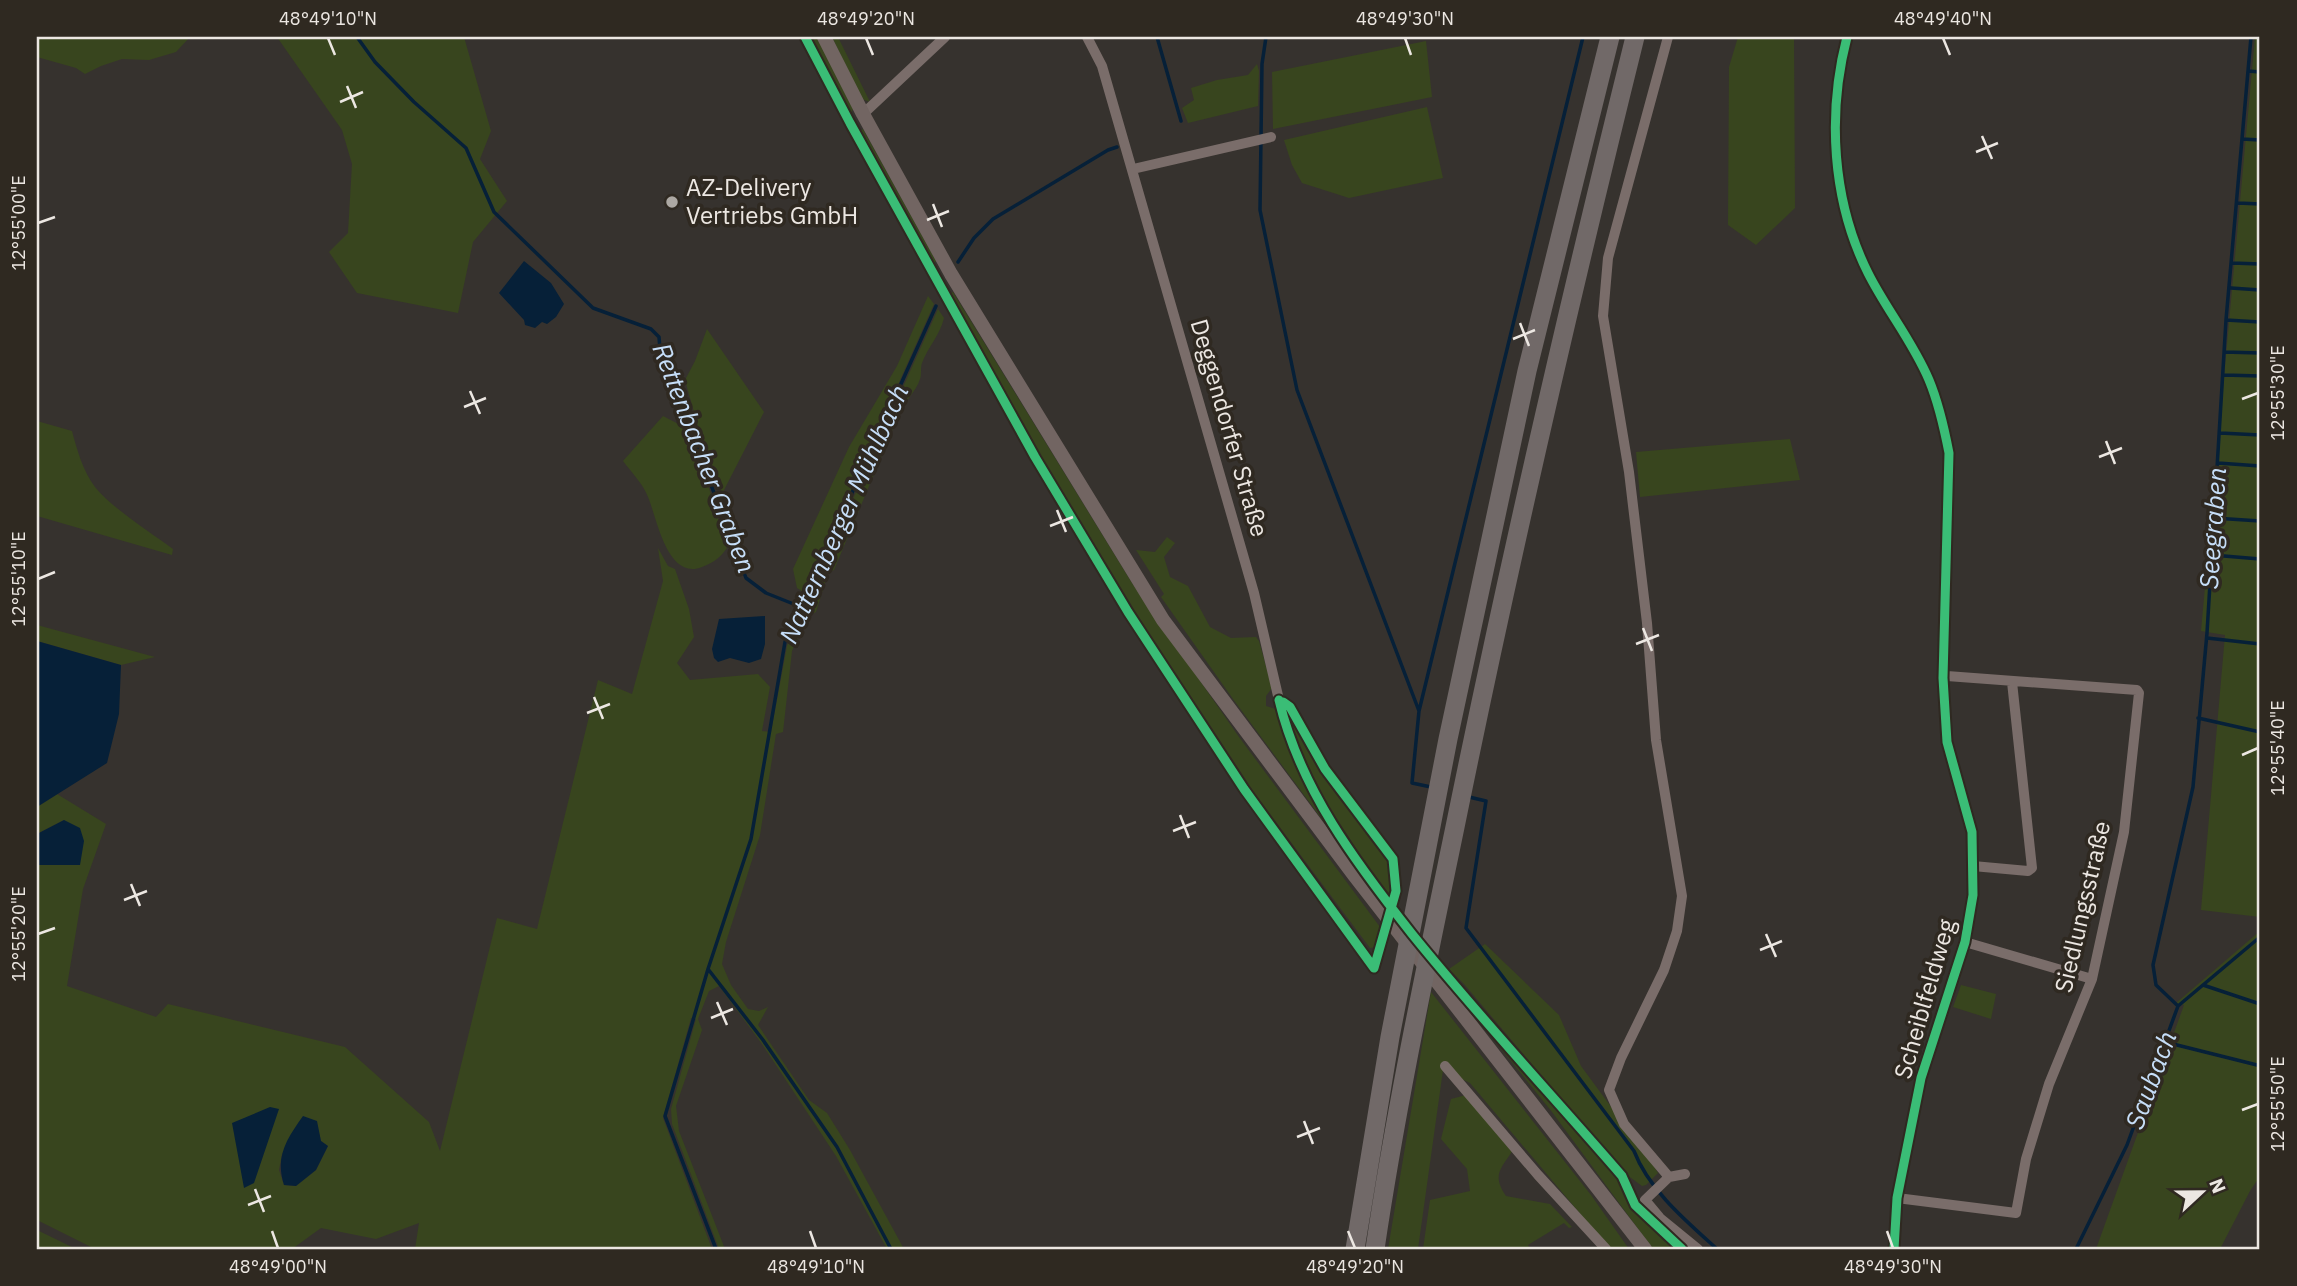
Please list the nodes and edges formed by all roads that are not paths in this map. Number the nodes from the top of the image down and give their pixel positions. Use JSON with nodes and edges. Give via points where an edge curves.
{"nodes":[{"id":1,"x":824,"y":37,"type":"edge"},
{"id":2,"x":928,"y":37,"type":"edge"},
{"id":3,"x":946,"y":37,"type":"edge"},
{"id":4,"x":1087,"y":37,"type":"edge"},
{"id":5,"x":1610,"y":37,"type":"edge"},
{"id":6,"x":1635,"y":37,"type":"edge"},
{"id":7,"x":1668,"y":37,"type":"edge"},
{"id":8,"x":1847,"y":37,"type":"edge"},
{"id":9,"x":935,"y":47,"type":"junction"},
{"id":10,"x":863,"y":114,"type":"junction"},
{"id":11,"x":1264,"y":139,"type":"dead end"},
{"id":12,"x":1133,"y":169,"type":"junction"},
{"id":13,"x":1944,"y":678,"type":"junction"},
{"id":14,"x":2012,"y":682,"type":"junction"},
{"id":15,"x":1279,"y":700,"type":"dead end"},
{"id":16,"x":1973,"y":866,"type":"junction"},
{"id":17,"x":1965,"y":942,"type":"junction"},
{"id":18,"x":2092,"y":979,"type":"junction"},
{"id":19,"x":1445,"y":1066,"type":"dead end"},
{"id":20,"x":1685,"y":1174,"type":"dead end"},
{"id":21,"x":1661,"y":1185,"type":"junction"},
{"id":22,"x":1897,"y":1198,"type":"junction"},
{"id":23,"x":1355,"y":1249,"type":"edge"},
{"id":24,"x":1375,"y":1249,"type":"edge"},
{"id":25,"x":1605,"y":1249,"type":"edge"},
{"id":26,"x":1645,"y":1249,"type":"edge"},
{"id":27,"x":1698,"y":1249,"type":"edge"},
{"id":28,"x":1894,"y":1249,"type":"edge"}],
"edges":[{"from":1,"to":10,"type":"main road"},
{"from":2,"to":9,"type":"street"},
{"from":3,"to":9,"type":"street"},
{"from":4,"to":12,"type":"street","name":"Deggendorfer Straße","via":[[1102,66]]},
{"from":5,"to":23,"type":"highway","via":[[1527,371],[1440,779]]},
{"from":6,"to":24,"type":"highway","via":[[1554,373],[1464,783],[1407,1058]]},
{"from":7,"to":21,"type":"street","via":[[1608,258],[1603,316],[1629,472],[1656,740],[1682,896],[1664,970],[1609,1090]]},
{"from":8,"to":13,"type":"street","name":"Scheiblfeldweg","via":[[1836,99],[1842,202],[1868,273],[1928,378],[1949,453]]},
{"from":9,"to":10,"type":"street"},
{"from":10,"to":26,"type":"main road","via":[[951,274],[1163,620]]},
{"from":11,"to":12,"type":"street"},
{"from":12,"to":15,"type":"street","name":"Deggendorfer Straße","via":[[1254,593]]},
{"from":13,"to":14,"type":"street","name":"Siedlungsstraße"},
{"from":13,"to":16,"type":"street","name":"Scheiblfeldweg","via":[[1947,742],[1972,832]]},
{"from":14,"to":16,"type":"street","via":[[2032,868]]},
{"from":14,"to":18,"type":"street","name":"Siedlungsstraße","via":[[2139,693],[2124,832]]},
{"from":16,"to":17,"type":"street","name":"Scheiblfeldweg"},
{"from":17,"to":18,"type":"street"},
{"from":17,"to":22,"type":"street","name":"Scheiblfeldweg","via":[[1921,1078]]},
{"from":18,"to":22,"type":"street","name":"Siedlungsstraße","via":[[2049,1084],[2026,1159],[2016,1213]]},
{"from":19,"to":25,"type":"street"},
{"from":20,"to":21,"type":"street"},
{"from":21,"to":27,"type":"street","via":[[1646,1202]]},
{"from":22,"to":28,"type":"street","name":"Scheiblfeldweg"}]}
